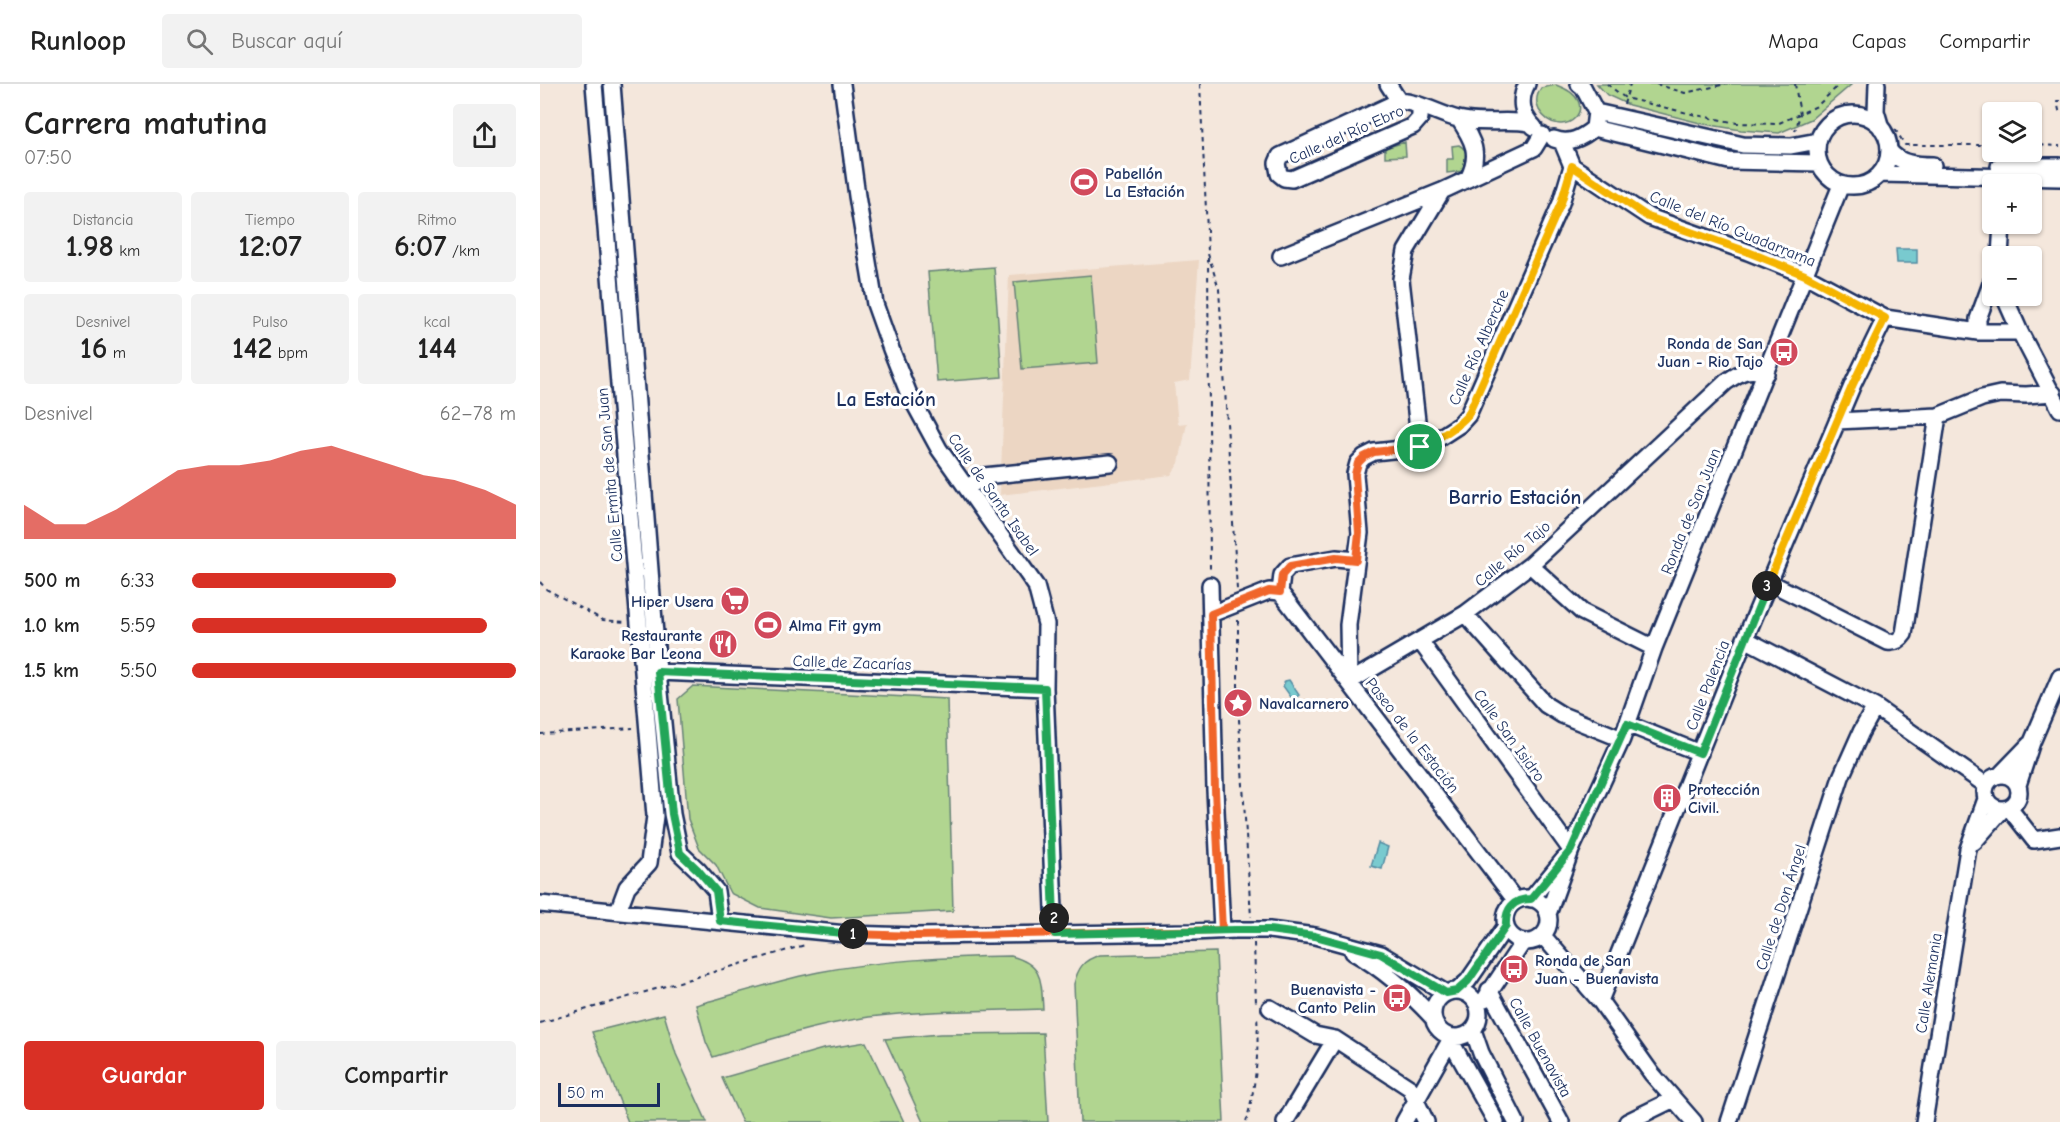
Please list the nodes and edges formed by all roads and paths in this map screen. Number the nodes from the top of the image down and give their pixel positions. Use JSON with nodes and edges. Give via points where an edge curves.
{"nodes":[{"id":1,"x":594,"y":84,"type":"edge"},
{"id":2,"x":612,"y":84,"type":"edge"},
{"id":3,"x":842,"y":84,"type":"edge"},
{"id":4,"x":1200,"y":84,"type":"edge"},
{"id":5,"x":1388,"y":84,"type":"edge"},
{"id":6,"x":1579,"y":84,"type":"edge"},
{"id":7,"x":1607,"y":84,"type":"edge"},
{"id":8,"x":1630,"y":84,"type":"edge"},
{"id":9,"x":1656,"y":84,"type":"edge"},
{"id":10,"x":1726,"y":84,"type":"edge"},
{"id":11,"x":1795,"y":84,"type":"edge"},
{"id":12,"x":1840,"y":84,"type":"edge"},
{"id":13,"x":1876,"y":84,"type":"edge"},
{"id":14,"x":1521,"y":87,"type":"edge"},
{"id":15,"x":1625,"y":98,"type":"junction"},
{"id":16,"x":1399,"y":101,"type":"junction"},
{"id":17,"x":2060,"y":101,"type":"edge"},
{"id":18,"x":1420,"y":106,"type":"junction"},
{"id":19,"x":1596,"y":112,"type":"junction"},
{"id":20,"x":1858,"y":114,"type":"junction"},
{"id":21,"x":1800,"y":115,"type":"junction"},
{"id":22,"x":2060,"y":115,"type":"edge"},
{"id":23,"x":1621,"y":117,"type":"junction"},
{"id":24,"x":1459,"y":119,"type":"junction"},
{"id":25,"x":1529,"y":123,"type":"junction"},
{"id":26,"x":1888,"y":127,"type":"junction"},
{"id":27,"x":1594,"y":128,"type":"junction"},
{"id":28,"x":1542,"y":135,"type":"junction"},
{"id":29,"x":1818,"y":141,"type":"junction"},
{"id":30,"x":1562,"y":142,"type":"junction"},
{"id":31,"x":1982,"y":145,"type":"edge"},
{"id":32,"x":2042,"y":145,"type":"edge"},
{"id":33,"x":2060,"y":146,"type":"edge"},
{"id":34,"x":1889,"y":150,"type":"junction"},
{"id":35,"x":1819,"y":163,"type":"junction"},
{"id":36,"x":1572,"y":166,"type":"junction"},
{"id":37,"x":2060,"y":166,"type":"edge"},
{"id":38,"x":1880,"y":174,"type":"junction"},
{"id":39,"x":2060,"y":177,"type":"edge"},
{"id":40,"x":2042,"y":178,"type":"edge"},
{"id":41,"x":1468,"y":179,"type":"junction"},
{"id":42,"x":1982,"y":180,"type":"edge"},
{"id":43,"x":1841,"y":185,"type":"junction"},
{"id":44,"x":1442,"y":191,"type":"junction"},
{"id":45,"x":1208,"y":254,"type":"junction"},
{"id":46,"x":1281,"y":256,"type":"dead end"},
{"id":47,"x":1805,"y":275,"type":"junction"},
{"id":48,"x":1983,"y":306,"type":"edge"},
{"id":49,"x":2008,"y":306,"type":"edge"},
{"id":50,"x":1885,"y":318,"type":"junction"},
{"id":51,"x":1978,"y":332,"type":"junction"},
{"id":52,"x":2020,"y":332,"type":"junction"},
{"id":53,"x":1766,"y":373,"type":"junction"},
{"id":54,"x":2053,"y":393,"type":"junction"},
{"id":55,"x":2060,"y":409,"type":"edge"},
{"id":56,"x":1938,"y":416,"type":"junction"},
{"id":57,"x":1837,"y":421,"type":"junction"},
{"id":58,"x":1420,"y":447,"type":"junction"},
{"id":59,"x":1110,"y":463,"type":"dead end"},
{"id":60,"x":967,"y":488,"type":"junction"},
{"id":61,"x":1356,"y":560,"type":"junction"},
{"id":62,"x":1530,"y":564,"type":"junction"},
{"id":63,"x":540,"y":582,"type":"edge"},
{"id":64,"x":1769,"y":582,"type":"junction"},
{"id":65,"x":1210,"y":585,"type":"joint"},
{"id":66,"x":1280,"y":592,"type":"junction"},
{"id":67,"x":1238,"y":604,"type":"junction"},
{"id":68,"x":1211,"y":614,"type":"junction"},
{"id":69,"x":1465,"y":614,"type":"junction"},
{"id":70,"x":639,"y":623,"type":"junction"},
{"id":71,"x":1745,"y":639,"type":"junction"},
{"id":72,"x":1420,"y":640,"type":"junction"},
{"id":73,"x":1654,"y":648,"type":"junction"},
{"id":74,"x":658,"y":672,"type":"junction"},
{"id":75,"x":2060,"y":678,"type":"edge"},
{"id":76,"x":1349,"y":682,"type":"junction"},
{"id":77,"x":1045,"y":688,"type":"junction"},
{"id":78,"x":1875,"y":707,"type":"junction"},
{"id":79,"x":648,"y":727,"type":"junction"},
{"id":80,"x":1624,"y":731,"type":"junction"},
{"id":81,"x":540,"y":734,"type":"edge"},
{"id":82,"x":2032,"y":742,"type":"junction"},
{"id":83,"x":1700,"y":753,"type":"junction"},
{"id":84,"x":2000,"y":775,"type":"junction"},
{"id":85,"x":2018,"y":785,"type":"junction"},
{"id":86,"x":1986,"y":792,"type":"junction"},
{"id":87,"x":2006,"y":809,"type":"junction"},
{"id":88,"x":2060,"y":836,"type":"edge"},
{"id":89,"x":1968,"y":849,"type":"junction"},
{"id":90,"x":1571,"y":850,"type":"junction"},
{"id":91,"x":1523,"y":900,"type":"junction"},
{"id":92,"x":540,"y":904,"type":"edge"},
{"id":93,"x":618,"y":911,"type":"junction"},
{"id":94,"x":1548,"y":914,"type":"junction"},
{"id":95,"x":720,"y":921,"type":"junction"},
{"id":96,"x":1252,"y":922,"type":"dead end"},
{"id":97,"x":1506,"y":926,"type":"junction"},
{"id":98,"x":1229,"y":930,"type":"junction"},
{"id":99,"x":1055,"y":934,"type":"junction"},
{"id":100,"x":1543,"y":936,"type":"junction"},
{"id":101,"x":1254,"y":941,"type":"dead end"},
{"id":102,"x":1335,"y":941,"type":"junction"},
{"id":103,"x":1523,"y":942,"type":"junction"},
{"id":104,"x":811,"y":944,"type":"dead end"},
{"id":105,"x":1490,"y":990,"type":"junction"},
{"id":106,"x":1452,"y":992,"type":"junction"},
{"id":107,"x":1600,"y":1001,"type":"junction"},
{"id":108,"x":1270,"y":1008,"type":"dead end"},
{"id":109,"x":1479,"y":1010,"type":"junction"},
{"id":110,"x":1433,"y":1018,"type":"junction"},
{"id":111,"x":540,"y":1023,"type":"edge"},
{"id":112,"x":1473,"y":1030,"type":"junction"},
{"id":113,"x":1452,"y":1037,"type":"junction"},
{"id":114,"x":1335,"y":1039,"type":"junction"},
{"id":115,"x":1674,"y":1099,"type":"junction"},
{"id":116,"x":1416,"y":1103,"type":"junction"},
{"id":117,"x":1246,"y":1122,"type":"edge"},
{"id":118,"x":1286,"y":1122,"type":"edge"},
{"id":119,"x":1404,"y":1122,"type":"edge"},
{"id":120,"x":1426,"y":1122,"type":"edge"},
{"id":121,"x":1496,"y":1122,"type":"edge"},
{"id":122,"x":1516,"y":1122,"type":"edge"},
{"id":123,"x":1562,"y":1122,"type":"edge"},
{"id":124,"x":1627,"y":1122,"type":"edge"},
{"id":125,"x":1694,"y":1122,"type":"edge"},
{"id":126,"x":1730,"y":1122,"type":"edge"},
{"id":127,"x":1924,"y":1122,"type":"edge"}],
"edges":[{"from":1,"to":70,"type":"street","name":"Calle Ermita de San Juan"},
{"from":2,"to":74,"type":"street","name":"Calle Ermita de San Juan"},
{"from":3,"to":60,"type":"street","name":"Calle de Santa Isabel","via":[[875,304],[908,392],[939,449]]},
{"from":4,"to":45,"type":"path"},
{"from":5,"to":16,"type":"street","name":"Calle del Río Ebro"},
{"from":6,"to":19,"type":"street"},
{"from":7,"to":15,"type":"path"},
{"from":8,"to":15,"type":"path"},
{"from":9,"to":10,"type":"path","via":[[1685,93]]},
{"from":11,"to":21,"type":"path"},
{"from":12,"to":21,"type":"path","via":[[1817,106]]},
{"from":13,"to":20,"type":"street"},
{"from":13,"to":26,"type":"street","via":[[1875,111]]},
{"from":14,"to":25,"type":"street","via":[[1521,105]]},
{"from":15,"to":21,"type":"path","via":[[1737,123],[1777,124]]},
{"from":15,"to":23,"type":"path"},
{"from":16,"to":18,"type":"street","name":"Calle del Río Ebro"},
{"from":16,"to":18,"type":"street","name":"Calle del Río Ebro","via":[[1280,156],[1279,174],[1292,179],[1413,126],[1420,118]]},
{"from":17,"to":22,"type":"path"},
{"from":18,"to":24,"type":"street","name":"Calle del Río Ebro"},
{"from":19,"to":23,"type":"street"},
{"from":19,"to":27,"type":"street"},
{"from":20,"to":26,"type":"street"},
{"from":20,"to":29,"type":"street","via":[[1837,117],[1822,131]]},
{"from":23,"to":29,"type":"street","via":[[1743,145],[1791,146]]},
{"from":24,"to":25,"type":"street","name":"Calle del Río Ebro"},
{"from":24,"to":41,"type":"street","via":[[1472,139],[1475,155]]},
{"from":25,"to":28,"type":"street"},
{"from":26,"to":31,"type":"path","via":[[1905,145]]},
{"from":26,"to":34,"type":"street"},
{"from":27,"to":30,"type":"street"},
{"from":27,"to":35,"type":"street","via":[[1729,162]]},
{"from":28,"to":30,"type":"street"},
{"from":28,"to":41,"type":"street","via":[[1534,148]]},
{"from":29,"to":35,"type":"street"},
{"from":30,"to":36,"type":"street"},
{"from":32,"to":33,"type":"path"},
{"from":34,"to":37,"type":"street","via":[[1913,165]]},
{"from":34,"to":38,"type":"street"},
{"from":35,"to":43,"type":"street"},
{"from":36,"to":47,"type":"street","name":"Calle del Río Guadarrama","via":[[1648,217]]},
{"from":36,"to":58,"type":"street","name":"Calle Río Alberche","via":[[1561,203],[1471,410],[1460,425]]},
{"from":38,"to":42,"type":"street"},
{"from":38,"to":43,"type":"street","via":[[1863,185]]},
{"from":39,"to":40,"type":"street"},
{"from":41,"to":44,"type":"street"},
{"from":43,"to":47,"type":"street","name":"Ronda de San Juan"},
{"from":44,"to":46,"type":"street"},
{"from":44,"to":58,"type":"street","via":[[1406,251],[1401,279]]},
{"from":45,"to":65,"type":"path"},
{"from":45,"to":67,"type":"path","via":[[1219,289]]},
{"from":47,"to":50,"type":"street","name":"Calle del Río Guadarrama"},
{"from":47,"to":53,"type":"street","name":"Ronda de San Juan"},
{"from":48,"to":51,"type":"street"},
{"from":49,"to":52,"type":"street"},
{"from":50,"to":51,"type":"street","name":"Calle del Río Guadarrama"},
{"from":50,"to":57,"type":"street","name":"Calle Palencia"},
{"from":51,"to":52,"type":"street","name":"Calle del Río Guadarrama"},
{"from":52,"to":54,"type":"street"},
{"from":53,"to":62,"type":"street","name":"Calle Río Tajo","via":[[1754,369],[1726,382]]},
{"from":53,"to":73,"type":"street","name":"Ronda de San Juan"},
{"from":54,"to":55,"type":"street"},
{"from":54,"to":56,"type":"street","via":[[2000,394]]},
{"from":56,"to":57,"type":"street"},
{"from":56,"to":64,"type":"street","via":[[1904,634],[1900,639],[1888,642]]},
{"from":57,"to":64,"type":"street","name":"Calle Palencia"},
{"from":58,"to":61,"type":"street","name":"Calle Río Alberche","via":[[1374,452],[1358,463]]},
{"from":59,"to":60,"type":"street","via":[[984,476]]},
{"from":60,"to":77,"type":"street","name":"Calle de Santa Isabel","via":[[1036,586],[1046,624]]},
{"from":61,"to":66,"type":"street","via":[[1336,558],[1290,566],[1282,575]]},
{"from":61,"to":76,"type":"street","name":"Calle Río Alberche","via":[[1348,625]]},
{"from":62,"to":69,"type":"street","name":"Calle Río Tajo"},
{"from":62,"to":73,"type":"street","via":[[1582,612]]},
{"from":63,"to":70,"type":"path","via":[[603,620]]},
{"from":64,"to":71,"type":"street","name":"Calle Palencia"},
{"from":65,"to":68,"type":"street"},
{"from":66,"to":67,"type":"street","via":[[1269,591]]},
{"from":66,"to":76,"type":"street","name":"Paseo de la Estación"},
{"from":67,"to":68,"type":"street"},
{"from":67,"to":96,"type":"path","via":[[1238,703]]},
{"from":68,"to":98,"type":"street","via":[[1215,790]]},
{"from":69,"to":72,"type":"street","name":"Calle Río Tajo"},
{"from":69,"to":80,"type":"street","via":[[1546,705],[1562,715]]},
{"from":70,"to":79,"type":"street","name":"Calle Ermita de San Juan"},
{"from":71,"to":78,"type":"street"},
{"from":71,"to":83,"type":"street","name":"Calle Palencia"},
{"from":72,"to":76,"type":"street","name":"Calle Río Tajo"},
{"from":72,"to":90,"type":"street","name":"Calle San Isidro"},
{"from":73,"to":80,"type":"street","name":"Ronda de San Juan"},
{"from":74,"to":77,"type":"street","name":"Calle de Zacarías"},
{"from":74,"to":95,"type":"street","name":"Calle Ermita de San Juan","via":[[672,814],[680,853],[716,891]]},
{"from":75,"to":82,"type":"street"},
{"from":76,"to":91,"type":"street","name":"Paseo de la Estación"},
{"from":77,"to":99,"type":"street","name":"Calle de Santa Isabel"},
{"from":78,"to":86,"type":"street"},
{"from":78,"to":126,"type":"street","name":"Calle de Don Ángel","via":[[1841,777]]},
{"from":79,"to":81,"type":"path"},
{"from":79,"to":93,"type":"street","name":"Calle Ermita de San Juan","via":[[655,816],[649,863],[627,887]]},
{"from":80,"to":83,"type":"street"},
{"from":80,"to":90,"type":"street","name":"Ronda de San Juan"},
{"from":82,"to":84,"type":"street"},
{"from":82,"to":85,"type":"street"},
{"from":83,"to":107,"type":"street","name":"Calle Palencia"},
{"from":84,"to":85,"type":"street","via":[[2010,777]]},
{"from":84,"to":86,"type":"street","via":[[1991,778]]},
{"from":85,"to":87,"type":"street","via":[[2016,802]]},
{"from":86,"to":87,"type":"street","via":[[1992,807]]},
{"from":86,"to":89,"type":"street","name":"Calle Alemania"},
{"from":87,"to":88,"type":"street","via":[[2034,840]]},
{"from":87,"to":89,"type":"street"},
{"from":89,"to":127,"type":"street","name":"Calle Alemania"},
{"from":90,"to":91,"type":"street","name":"Ronda de San Juan"},
{"from":90,"to":94,"type":"street","name":"Ronda de San Juan"},
{"from":91,"to":94,"type":"street","via":[[1539,902]]},
{"from":91,"to":97,"type":"street","name":"Ronda de San Juan","via":[[1510,906]]},
{"from":92,"to":93,"type":"street"},
{"from":93,"to":95,"type":"street"},
{"from":94,"to":100,"type":"street","name":"Ronda de San Juan"},
{"from":95,"to":99,"type":"street","via":[[846,934]]},
{"from":97,"to":103,"type":"street","via":[[1515,939]]},
{"from":97,"to":106,"type":"street","name":"Ronda de San Juan","via":[[1468,981]]},
{"from":98,"to":99,"type":"street"},
{"from":98,"to":102,"type":"street","bridge":true,"via":[[1269,930]]},
{"from":100,"to":103,"type":"street"},
{"from":100,"to":107,"type":"street"},
{"from":101,"to":117,"type":"path","via":[[1258,1048]]},
{"from":102,"to":106,"type":"street","via":[[1381,954]]},
{"from":102,"to":110,"type":"street","via":[[1373,963]]},
{"from":103,"to":105,"type":"street"},
{"from":104,"to":111,"type":"path"},
{"from":105,"to":109,"type":"street"},
{"from":105,"to":123,"type":"street","name":"Calle Buenavista"},
{"from":106,"to":109,"type":"street","via":[[1471,996]]},
{"from":106,"to":110,"type":"street","via":[[1435,1004]]},
{"from":107,"to":115,"type":"street"},
{"from":108,"to":114,"type":"street","via":[[1315,1035]]},
{"from":109,"to":112,"type":"street"},
{"from":110,"to":113,"type":"street","via":[[1440,1031]]},
{"from":112,"to":113,"type":"street"},
{"from":112,"to":122,"type":"street","via":[[1480,1053]]},
{"from":113,"to":116,"type":"street"},
{"from":113,"to":121,"type":"street"},
{"from":114,"to":116,"type":"street","via":[[1410,1088]]},
{"from":114,"to":118,"type":"street"},
{"from":115,"to":124,"type":"street"},
{"from":115,"to":125,"type":"street"},
{"from":116,"to":119,"type":"street"},
{"from":116,"to":120,"type":"street"}]}
